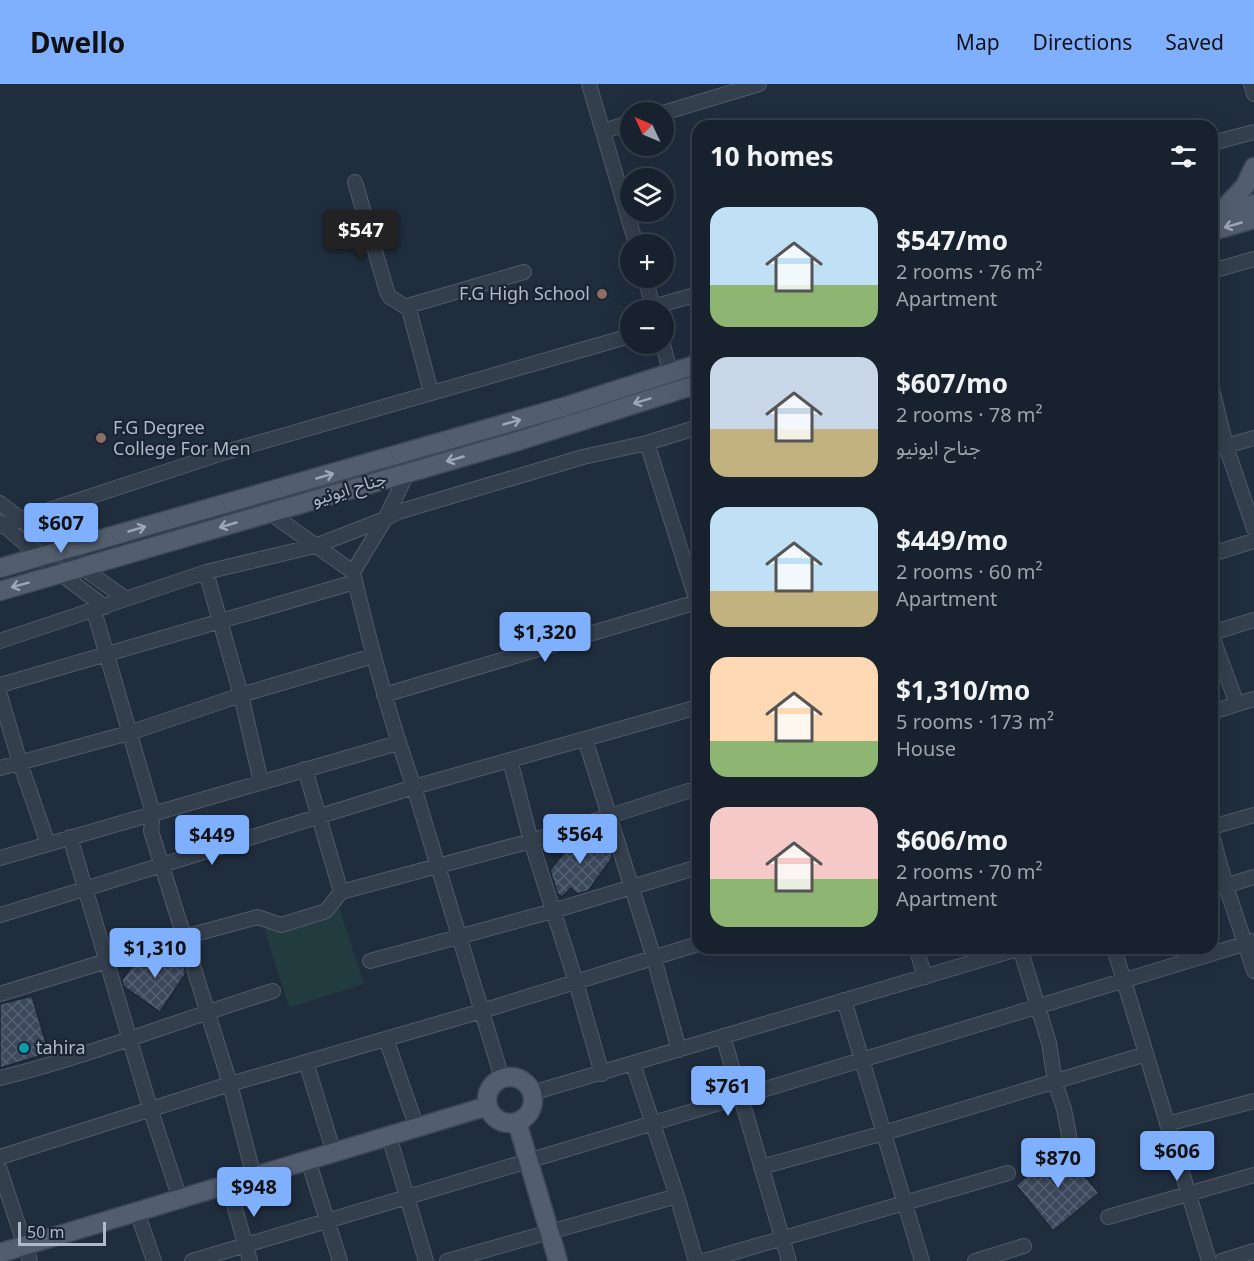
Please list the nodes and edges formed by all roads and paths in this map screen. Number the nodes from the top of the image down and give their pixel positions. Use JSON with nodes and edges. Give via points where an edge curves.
{"nodes":[{"id":1,"x":589,"y":84,"type":"edge"},
{"id":2,"x":759,"y":84,"type":"edge"},
{"id":3,"x":1251,"y":84,"type":"edge"},
{"id":4,"x":720,"y":90,"type":"edge"},
{"id":5,"x":1254,"y":94,"type":"edge"},
{"id":6,"x":674,"y":109,"type":"edge"},
{"id":7,"x":620,"y":126,"type":"edge"},
{"id":8,"x":603,"y":131,"type":"junction"},
{"id":9,"x":1254,"y":132,"type":"edge"},
{"id":10,"x":1218,"y":141,"type":"edge"},
{"id":11,"x":1254,"y":166,"type":"edge"},
{"id":12,"x":355,"y":182,"type":"dead end"},
{"id":13,"x":1254,"y":204,"type":"edge"},
{"id":14,"x":1218,"y":213,"type":"edge"},
{"id":15,"x":1218,"y":214,"type":"edge"},
{"id":16,"x":1254,"y":219,"type":"edge"},
{"id":17,"x":1218,"y":229,"type":"edge"},
{"id":18,"x":633,"y":234,"type":"edge"},
{"id":19,"x":1254,"y":259,"type":"edge"},
{"id":20,"x":1218,"y":269,"type":"edge"},
{"id":21,"x":524,"y":272,"type":"dead end"},
{"id":22,"x":692,"y":296,"type":"edge"},
{"id":23,"x":674,"y":302,"type":"edge"},
{"id":24,"x":409,"y":309,"type":"junction"},
{"id":25,"x":620,"y":339,"type":"edge"},
{"id":26,"x":666,"y":354,"type":"edge"},
{"id":27,"x":692,"y":366,"type":"edge"},
{"id":28,"x":670,"y":372,"type":"junction"},
{"id":29,"x":692,"y":386,"type":"edge"},
{"id":30,"x":431,"y":392,"type":"junction"},
{"id":31,"x":1218,"y":413,"type":"edge"},
{"id":32,"x":692,"y":430,"type":"edge"},
{"id":33,"x":1254,"y":438,"type":"edge"},
{"id":34,"x":647,"y":444,"type":"junction"},
{"id":35,"x":1226,"y":446,"type":"junction"},
{"id":36,"x":1218,"y":448,"type":"edge"},
{"id":37,"x":408,"y":472,"type":"junction"},
{"id":38,"x":0,"y":503,"type":"edge"},
{"id":39,"x":270,"y":513,"type":"junction"},
{"id":40,"x":19,"y":518,"type":"junction"},
{"id":41,"x":385,"y":519,"type":"junction"},
{"id":42,"x":1,"y":524,"type":"edge"},
{"id":43,"x":1254,"y":529,"type":"edge"},
{"id":44,"x":1254,"y":541,"type":"edge"},
{"id":45,"x":315,"y":546,"type":"junction"},
{"id":46,"x":61,"y":550,"type":"junction"},
{"id":47,"x":1218,"y":552,"type":"edge"},
{"id":48,"x":39,"y":556,"type":"junction"},
{"id":49,"x":81,"y":567,"type":"junction"},
{"id":50,"x":0,"y":568,"type":"edge"},
{"id":51,"x":206,"y":572,"type":"junction"},
{"id":52,"x":61,"y":574,"type":"junction"},
{"id":53,"x":354,"y":577,"type":"junction"},
{"id":54,"x":692,"y":583,"type":"edge"},
{"id":55,"x":0,"y":591,"type":"edge"},
{"id":56,"x":125,"y":598,"type":"junction"},
{"id":57,"x":692,"y":604,"type":"edge"},
{"id":58,"x":99,"y":609,"type":"junction"},
{"id":59,"x":1254,"y":620,"type":"edge"},
{"id":60,"x":219,"y":622,"type":"junction"},
{"id":61,"x":1218,"y":632,"type":"edge"},
{"id":62,"x":0,"y":641,"type":"edge"},
{"id":63,"x":1218,"y":651,"type":"edge"},
{"id":64,"x":106,"y":655,"type":"junction"},
{"id":65,"x":373,"y":656,"type":"junction"},
{"id":66,"x":0,"y":685,"type":"edge"},
{"id":67,"x":384,"y":694,"type":"junction"},
{"id":68,"x":0,"y":695,"type":"edge"},
{"id":69,"x":241,"y":695,"type":"junction"},
{"id":70,"x":1254,"y":699,"type":"edge"},
{"id":71,"x":1237,"y":705,"type":"junction"},
{"id":72,"x":692,"y":709,"type":"edge"},
{"id":73,"x":1218,"y":710,"type":"edge"},
{"id":74,"x":129,"y":733,"type":"junction"},
{"id":75,"x":585,"y":739,"type":"junction"},
{"id":76,"x":398,"y":743,"type":"junction"},
{"id":77,"x":510,"y":760,"type":"junction"},
{"id":78,"x":20,"y":763,"type":"junction"},
{"id":79,"x":0,"y":768,"type":"edge"},
{"id":80,"x":305,"y":770,"type":"junction"},
{"id":81,"x":261,"y":782,"type":"junction"},
{"id":82,"x":414,"y":787,"type":"junction"},
{"id":83,"x":688,"y":791,"type":"dead end"},
{"id":84,"x":153,"y":813,"type":"junction"},
{"id":85,"x":1254,"y":815,"type":"edge"},
{"id":86,"x":609,"y":816,"type":"junction"},
{"id":87,"x":317,"y":817,"type":"junction"},
{"id":88,"x":1218,"y":825,"type":"edge"},
{"id":89,"x":70,"y":837,"type":"junction"},
{"id":90,"x":531,"y":841,"type":"junction"},
{"id":91,"x":48,"y":844,"type":"junction"},
{"id":92,"x":0,"y":858,"type":"edge"},
{"id":93,"x":161,"y":865,"type":"junction"},
{"id":94,"x":438,"y":865,"type":"junction"},
{"id":95,"x":692,"y":869,"type":"edge"},
{"id":96,"x":1254,"y":877,"type":"edge"},
{"id":97,"x":631,"y":886,"type":"junction"},
{"id":98,"x":86,"y":888,"type":"junction"},
{"id":99,"x":1219,"y":888,"type":"edge"},
{"id":100,"x":341,"y":892,"type":"junction"},
{"id":101,"x":553,"y":911,"type":"junction"},
{"id":102,"x":0,"y":915,"type":"edge"},
{"id":103,"x":459,"y":936,"type":"junction"},
{"id":104,"x":184,"y":937,"type":"junction"},
{"id":105,"x":1250,"y":942,"type":"edge"},
{"id":106,"x":692,"y":947,"type":"edge"},
{"id":107,"x":1218,"y":952,"type":"edge"},
{"id":108,"x":918,"y":954,"type":"edge"},
{"id":109,"x":1000,"y":954,"type":"edge"},
{"id":110,"x":1022,"y":954,"type":"edge"},
{"id":111,"x":1116,"y":954,"type":"edge"},
{"id":112,"x":1210,"y":954,"type":"edge"},
{"id":113,"x":654,"y":958,"type":"junction"},
{"id":114,"x":370,"y":961,"type":"dead end"},
{"id":115,"x":108,"y":962,"type":"junction"},
{"id":116,"x":1254,"y":971,"type":"edge"},
{"id":117,"x":925,"y":977,"type":"junction"},
{"id":118,"x":1124,"y":980,"type":"junction"},
{"id":119,"x":576,"y":982,"type":"junction"},
{"id":120,"x":273,"y":992,"type":"dead end"},
{"id":121,"x":0,"y":994,"type":"edge"},
{"id":122,"x":844,"y":1000,"type":"junction"},
{"id":123,"x":1039,"y":1006,"type":"junction"},
{"id":124,"x":207,"y":1011,"type":"junction"},
{"id":125,"x":482,"y":1011,"type":"junction"},
{"id":126,"x":723,"y":1036,"type":"junction"},
{"id":127,"x":131,"y":1039,"type":"junction"},
{"id":128,"x":386,"y":1039,"type":"junction"},
{"id":129,"x":679,"y":1050,"type":"junction"},
{"id":130,"x":1146,"y":1054,"type":"junction"},
{"id":131,"x":862,"y":1059,"type":"junction"},
{"id":132,"x":306,"y":1062,"type":"junction"},
{"id":133,"x":633,"y":1064,"type":"junction"},
{"id":134,"x":602,"y":1074,"type":"junction"},
{"id":135,"x":0,"y":1078,"type":"edge"},
{"id":136,"x":502,"y":1078,"type":"junction"},
{"id":137,"x":1055,"y":1082,"type":"junction"},
{"id":138,"x":230,"y":1084,"type":"junction"},
{"id":139,"x":532,"y":1093,"type":"junction"},
{"id":140,"x":741,"y":1097,"type":"junction"},
{"id":141,"x":1254,"y":1101,"type":"edge"},
{"id":142,"x":488,"y":1106,"type":"junction"},
{"id":143,"x":150,"y":1108,"type":"junction"},
{"id":144,"x":517,"y":1122,"type":"junction"},
{"id":145,"x":653,"y":1123,"type":"junction"},
{"id":146,"x":1167,"y":1124,"type":"junction"},
{"id":147,"x":417,"y":1128,"type":"junction"},
{"id":148,"x":884,"y":1133,"type":"junction"},
{"id":149,"x":389,"y":1136,"type":"junction"},
{"id":150,"x":1071,"y":1146,"type":"dead end"},
{"id":151,"x":334,"y":1153,"type":"junction"},
{"id":152,"x":0,"y":1157,"type":"edge"},
{"id":153,"x":308,"y":1160,"type":"junction"},
{"id":154,"x":528,"y":1161,"type":"junction"},
{"id":155,"x":761,"y":1167,"type":"junction"},
{"id":156,"x":0,"y":1170,"type":"edge"},
{"id":157,"x":1008,"y":1173,"type":"dead end"},
{"id":158,"x":1254,"y":1175,"type":"edge"},
{"id":159,"x":254,"y":1177,"type":"junction"},
{"id":160,"x":228,"y":1185,"type":"junction"},
{"id":161,"x":1189,"y":1195,"type":"junction"},
{"id":162,"x":677,"y":1196,"type":"junction"},
{"id":163,"x":406,"y":1197,"type":"junction"},
{"id":164,"x":180,"y":1199,"type":"junction"},
{"id":165,"x":905,"y":1203,"type":"junction"},
{"id":166,"x":137,"y":1212,"type":"junction"},
{"id":167,"x":1107,"y":1216,"type":"dead end"},
{"id":168,"x":328,"y":1221,"type":"junction"},
{"id":169,"x":550,"y":1232,"type":"junction"},
{"id":170,"x":783,"y":1239,"type":"junction"},
{"id":171,"x":246,"y":1245,"type":"junction"},
{"id":172,"x":1024,"y":1246,"type":"dead end"},
{"id":173,"x":1254,"y":1251,"type":"edge"},
{"id":174,"x":0,"y":1253,"type":"edge"},
{"id":175,"x":28,"y":1253,"type":"edge"},
{"id":176,"x":154,"y":1261,"type":"edge"},
{"id":177,"x":192,"y":1261,"type":"edge"},
{"id":178,"x":250,"y":1261,"type":"edge"},
{"id":179,"x":340,"y":1261,"type":"edge"},
{"id":180,"x":426,"y":1261,"type":"edge"},
{"id":181,"x":447,"y":1261,"type":"edge"},
{"id":182,"x":558,"y":1261,"type":"edge"},
{"id":183,"x":696,"y":1261,"type":"edge"},
{"id":184,"x":704,"y":1261,"type":"edge"},
{"id":185,"x":789,"y":1261,"type":"edge"},
{"id":186,"x":922,"y":1261,"type":"edge"},
{"id":187,"x":975,"y":1261,"type":"edge"},
{"id":188,"x":1209,"y":1261,"type":"edge"},
{"id":189,"x":1222,"y":1261,"type":"edge"}],
"edges":[{"from":1,"to":8,"type":"street"},
{"from":2,"to":4,"type":"street"},
{"from":3,"to":5,"type":"street"},
{"from":4,"to":6,"type":"street"},
{"from":7,"to":8,"type":"street"},
{"from":8,"to":18,"type":"street"},
{"from":9,"to":10,"type":"street"},
{"from":11,"to":14,"type":"main road","via":[[1245,186]]},
{"from":12,"to":24,"type":"street","via":[[387,292]]},
{"from":13,"to":15,"type":"main road"},
{"from":16,"to":17,"type":"main road","one_way":true},
{"from":19,"to":20,"type":"street"},
{"from":21,"to":24,"type":"street","via":[[411,305]]},
{"from":22,"to":23,"type":"street"},
{"from":24,"to":30,"type":"street"},
{"from":25,"to":30,"type":"street"},
{"from":26,"to":28,"type":"street"},
{"from":27,"to":28,"type":"main road","name":"جناح ایونیو"},
{"from":46,"to":28,"type":"main road","name":"جناح ایونیو","one_way":true,"via":[[567,406]]},
{"from":29,"to":37,"type":"main road","name":"جناح ایونیو","one_way":true},
{"from":30,"to":40,"type":"street"},
{"from":31,"to":35,"type":"street"},
{"from":32,"to":34,"type":"street"},
{"from":33,"to":35,"type":"street"},
{"from":34,"to":41,"type":"street","via":[[512,477]]},
{"from":34,"to":54,"type":"street"},
{"from":35,"to":36,"type":"street"},
{"from":35,"to":43,"type":"street"},
{"from":37,"to":39,"type":"main road","name":"جناح ایونیو"},
{"from":37,"to":41,"type":"street"},
{"from":38,"to":40,"type":"street"},
{"from":39,"to":45,"type":"street"},
{"from":39,"to":49,"type":"main road","name":"جناح ایونیو","one_way":true},
{"from":40,"to":42,"type":"street"},
{"from":40,"to":46,"type":"street"},
{"from":41,"to":45,"type":"street"},
{"from":41,"to":53,"type":"street"},
{"from":42,"to":48,"type":"street"},
{"from":44,"to":47,"type":"street"},
{"from":45,"to":51,"type":"street"},
{"from":45,"to":53,"type":"street"},
{"from":46,"to":48,"type":"main road","name":"جناح ایونیو"},
{"from":46,"to":49,"type":"street"},
{"from":48,"to":50,"type":"main road","name":"جناح ایونیو"},
{"from":48,"to":52,"type":"street"},
{"from":49,"to":52,"type":"main road","name":"جناح ایونیو"},
{"from":49,"to":56,"type":"street"},
{"from":51,"to":56,"type":"street"},
{"from":51,"to":60,"type":"street"},
{"from":52,"to":55,"type":"main road","name":"جناح ایونیو","one_way":true},
{"from":52,"to":58,"type":"street"},
{"from":53,"to":60,"type":"street"},
{"from":53,"to":65,"type":"street"},
{"from":56,"to":58,"type":"street"},
{"from":57,"to":67,"type":"street"},
{"from":58,"to":62,"type":"street"},
{"from":58,"to":64,"type":"street"},
{"from":59,"to":61,"type":"street"},
{"from":60,"to":64,"type":"street"},
{"from":60,"to":69,"type":"street"},
{"from":63,"to":71,"type":"street"},
{"from":64,"to":66,"type":"street"},
{"from":64,"to":74,"type":"street"},
{"from":65,"to":67,"type":"street"},
{"from":65,"to":69,"type":"street"},
{"from":67,"to":76,"type":"street"},
{"from":68,"to":78,"type":"street"},
{"from":69,"to":74,"type":"street"},
{"from":69,"to":81,"type":"street"},
{"from":70,"to":71,"type":"street"},
{"from":71,"to":73,"type":"street"},
{"from":72,"to":75,"type":"street"},
{"from":74,"to":78,"type":"street"},
{"from":74,"to":84,"type":"street"},
{"from":75,"to":77,"type":"street"},
{"from":75,"to":86,"type":"street"},
{"from":76,"to":80,"type":"street"},
{"from":76,"to":82,"type":"street"},
{"from":77,"to":82,"type":"street"},
{"from":77,"to":90,"type":"street"},
{"from":78,"to":79,"type":"street"},
{"from":78,"to":91,"type":"street"},
{"from":80,"to":81,"type":"street"},
{"from":80,"to":87,"type":"street"},
{"from":81,"to":84,"type":"street"},
{"from":82,"to":87,"type":"street"},
{"from":82,"to":94,"type":"street"},
{"from":83,"to":86,"type":"street"},
{"from":84,"to":89,"type":"street"},
{"from":84,"to":93,"type":"street","via":[[151,831]]},
{"from":85,"to":88,"type":"street"},
{"from":86,"to":90,"type":"street"},
{"from":86,"to":97,"type":"street"},
{"from":87,"to":93,"type":"street"},
{"from":87,"to":100,"type":"street"},
{"from":89,"to":91,"type":"street"},
{"from":89,"to":98,"type":"street"},
{"from":90,"to":94,"type":"street"},
{"from":90,"to":101,"type":"street"},
{"from":91,"to":92,"type":"street"},
{"from":93,"to":98,"type":"street"},
{"from":93,"to":104,"type":"street"},
{"from":94,"to":100,"type":"street"},
{"from":94,"to":103,"type":"street"},
{"from":95,"to":97,"type":"street"},
{"from":96,"to":99,"type":"street"},
{"from":97,"to":101,"type":"street"},
{"from":97,"to":113,"type":"street"},
{"from":98,"to":102,"type":"street"},
{"from":98,"to":115,"type":"street"},
{"from":99,"to":105,"type":"street"},
{"from":100,"to":104,"type":"street","via":[[326,911],[281,925],[258,917]]},
{"from":101,"to":103,"type":"street"},
{"from":101,"to":119,"type":"street"},
{"from":103,"to":114,"type":"street"},
{"from":103,"to":125,"type":"street"},
{"from":104,"to":115,"type":"street"},
{"from":104,"to":124,"type":"street"},
{"from":105,"to":107,"type":"street"},
{"from":105,"to":116,"type":"street"},
{"from":106,"to":113,"type":"street"},
{"from":108,"to":117,"type":"street"},
{"from":109,"to":117,"type":"street"},
{"from":110,"to":123,"type":"street"},
{"from":111,"to":118,"type":"street"},
{"from":112,"to":118,"type":"street"},
{"from":113,"to":119,"type":"street"},
{"from":113,"to":129,"type":"street"},
{"from":115,"to":121,"type":"street"},
{"from":115,"to":127,"type":"street"},
{"from":117,"to":122,"type":"street"},
{"from":118,"to":123,"type":"street"},
{"from":118,"to":130,"type":"street"},
{"from":119,"to":125,"type":"street"},
{"from":119,"to":134,"type":"street"},
{"from":120,"to":124,"type":"street"},
{"from":122,"to":126,"type":"street"},
{"from":122,"to":131,"type":"street"},
{"from":123,"to":131,"type":"street"},
{"from":123,"to":137,"type":"street"},
{"from":124,"to":127,"type":"street"},
{"from":124,"to":138,"type":"street"},
{"from":125,"to":128,"type":"street"},
{"from":125,"to":136,"type":"street"},
{"from":126,"to":129,"type":"street"},
{"from":126,"to":140,"type":"street"},
{"from":127,"to":135,"type":"street"},
{"from":127,"to":143,"type":"street"},
{"from":128,"to":132,"type":"street"},
{"from":128,"to":147,"type":"street"},
{"from":129,"to":133,"type":"street"},
{"from":130,"to":137,"type":"street"},
{"from":130,"to":146,"type":"street"},
{"from":131,"to":140,"type":"street"},
{"from":131,"to":148,"type":"street"},
{"from":132,"to":138,"type":"street"},
{"from":132,"to":151,"type":"street"},
{"from":133,"to":134,"type":"street"},
{"from":133,"to":145,"type":"street"},
{"from":134,"to":139,"type":"street"},
{"from":136,"to":139,"type":"main road","via":[[520,1079]]},
{"from":136,"to":142,"type":"main road","via":[[487,1095]]},
{"from":137,"to":148,"type":"street"},
{"from":137,"to":150,"type":"street"},
{"from":138,"to":143,"type":"street"},
{"from":138,"to":159,"type":"street"},
{"from":139,"to":144,"type":"main road","via":[[532,1108]]},
{"from":140,"to":145,"type":"street"},
{"from":140,"to":155,"type":"street"},
{"from":141,"to":146,"type":"street"},
{"from":142,"to":144,"type":"main road","via":[[502,1122]]},
{"from":142,"to":147,"type":"main road"},
{"from":143,"to":152,"type":"street"},
{"from":143,"to":164,"type":"street"},
{"from":144,"to":154,"type":"main road"},
{"from":145,"to":154,"type":"street"},
{"from":145,"to":162,"type":"street"},
{"from":146,"to":161,"type":"street"},
{"from":147,"to":149,"type":"main road"},
{"from":148,"to":155,"type":"street"},
{"from":148,"to":165,"type":"street"},
{"from":149,"to":151,"type":"main road"},
{"from":149,"to":163,"type":"street"},
{"from":151,"to":153,"type":"main road"},
{"from":153,"to":159,"type":"main road"},
{"from":153,"to":168,"type":"street"},
{"from":154,"to":163,"type":"street"},
{"from":154,"to":169,"type":"main road"},
{"from":155,"to":170,"type":"street"},
{"from":156,"to":175,"type":"street"},
{"from":157,"to":165,"type":"street"},
{"from":158,"to":161,"type":"street"},
{"from":159,"to":160,"type":"main road"},
{"from":160,"to":164,"type":"main road"},
{"from":160,"to":171,"type":"street"},
{"from":161,"to":167,"type":"street"},
{"from":161,"to":188,"type":"street"},
{"from":162,"to":169,"type":"street"},
{"from":162,"to":183,"type":"street"},
{"from":163,"to":168,"type":"street"},
{"from":163,"to":180,"type":"street"},
{"from":164,"to":166,"type":"main road"},
{"from":165,"to":170,"type":"street"},
{"from":165,"to":186,"type":"street"},
{"from":166,"to":175,"type":"main road"},
{"from":166,"to":176,"type":"street"},
{"from":168,"to":171,"type":"street"},
{"from":168,"to":179,"type":"street"},
{"from":169,"to":181,"type":"street"},
{"from":169,"to":182,"type":"main road"},
{"from":170,"to":184,"type":"street"},
{"from":170,"to":185,"type":"street"},
{"from":171,"to":177,"type":"street"},
{"from":171,"to":178,"type":"street"},
{"from":172,"to":187,"type":"street"},
{"from":173,"to":189,"type":"street"},
{"from":174,"to":175,"type":"main road"}]}
